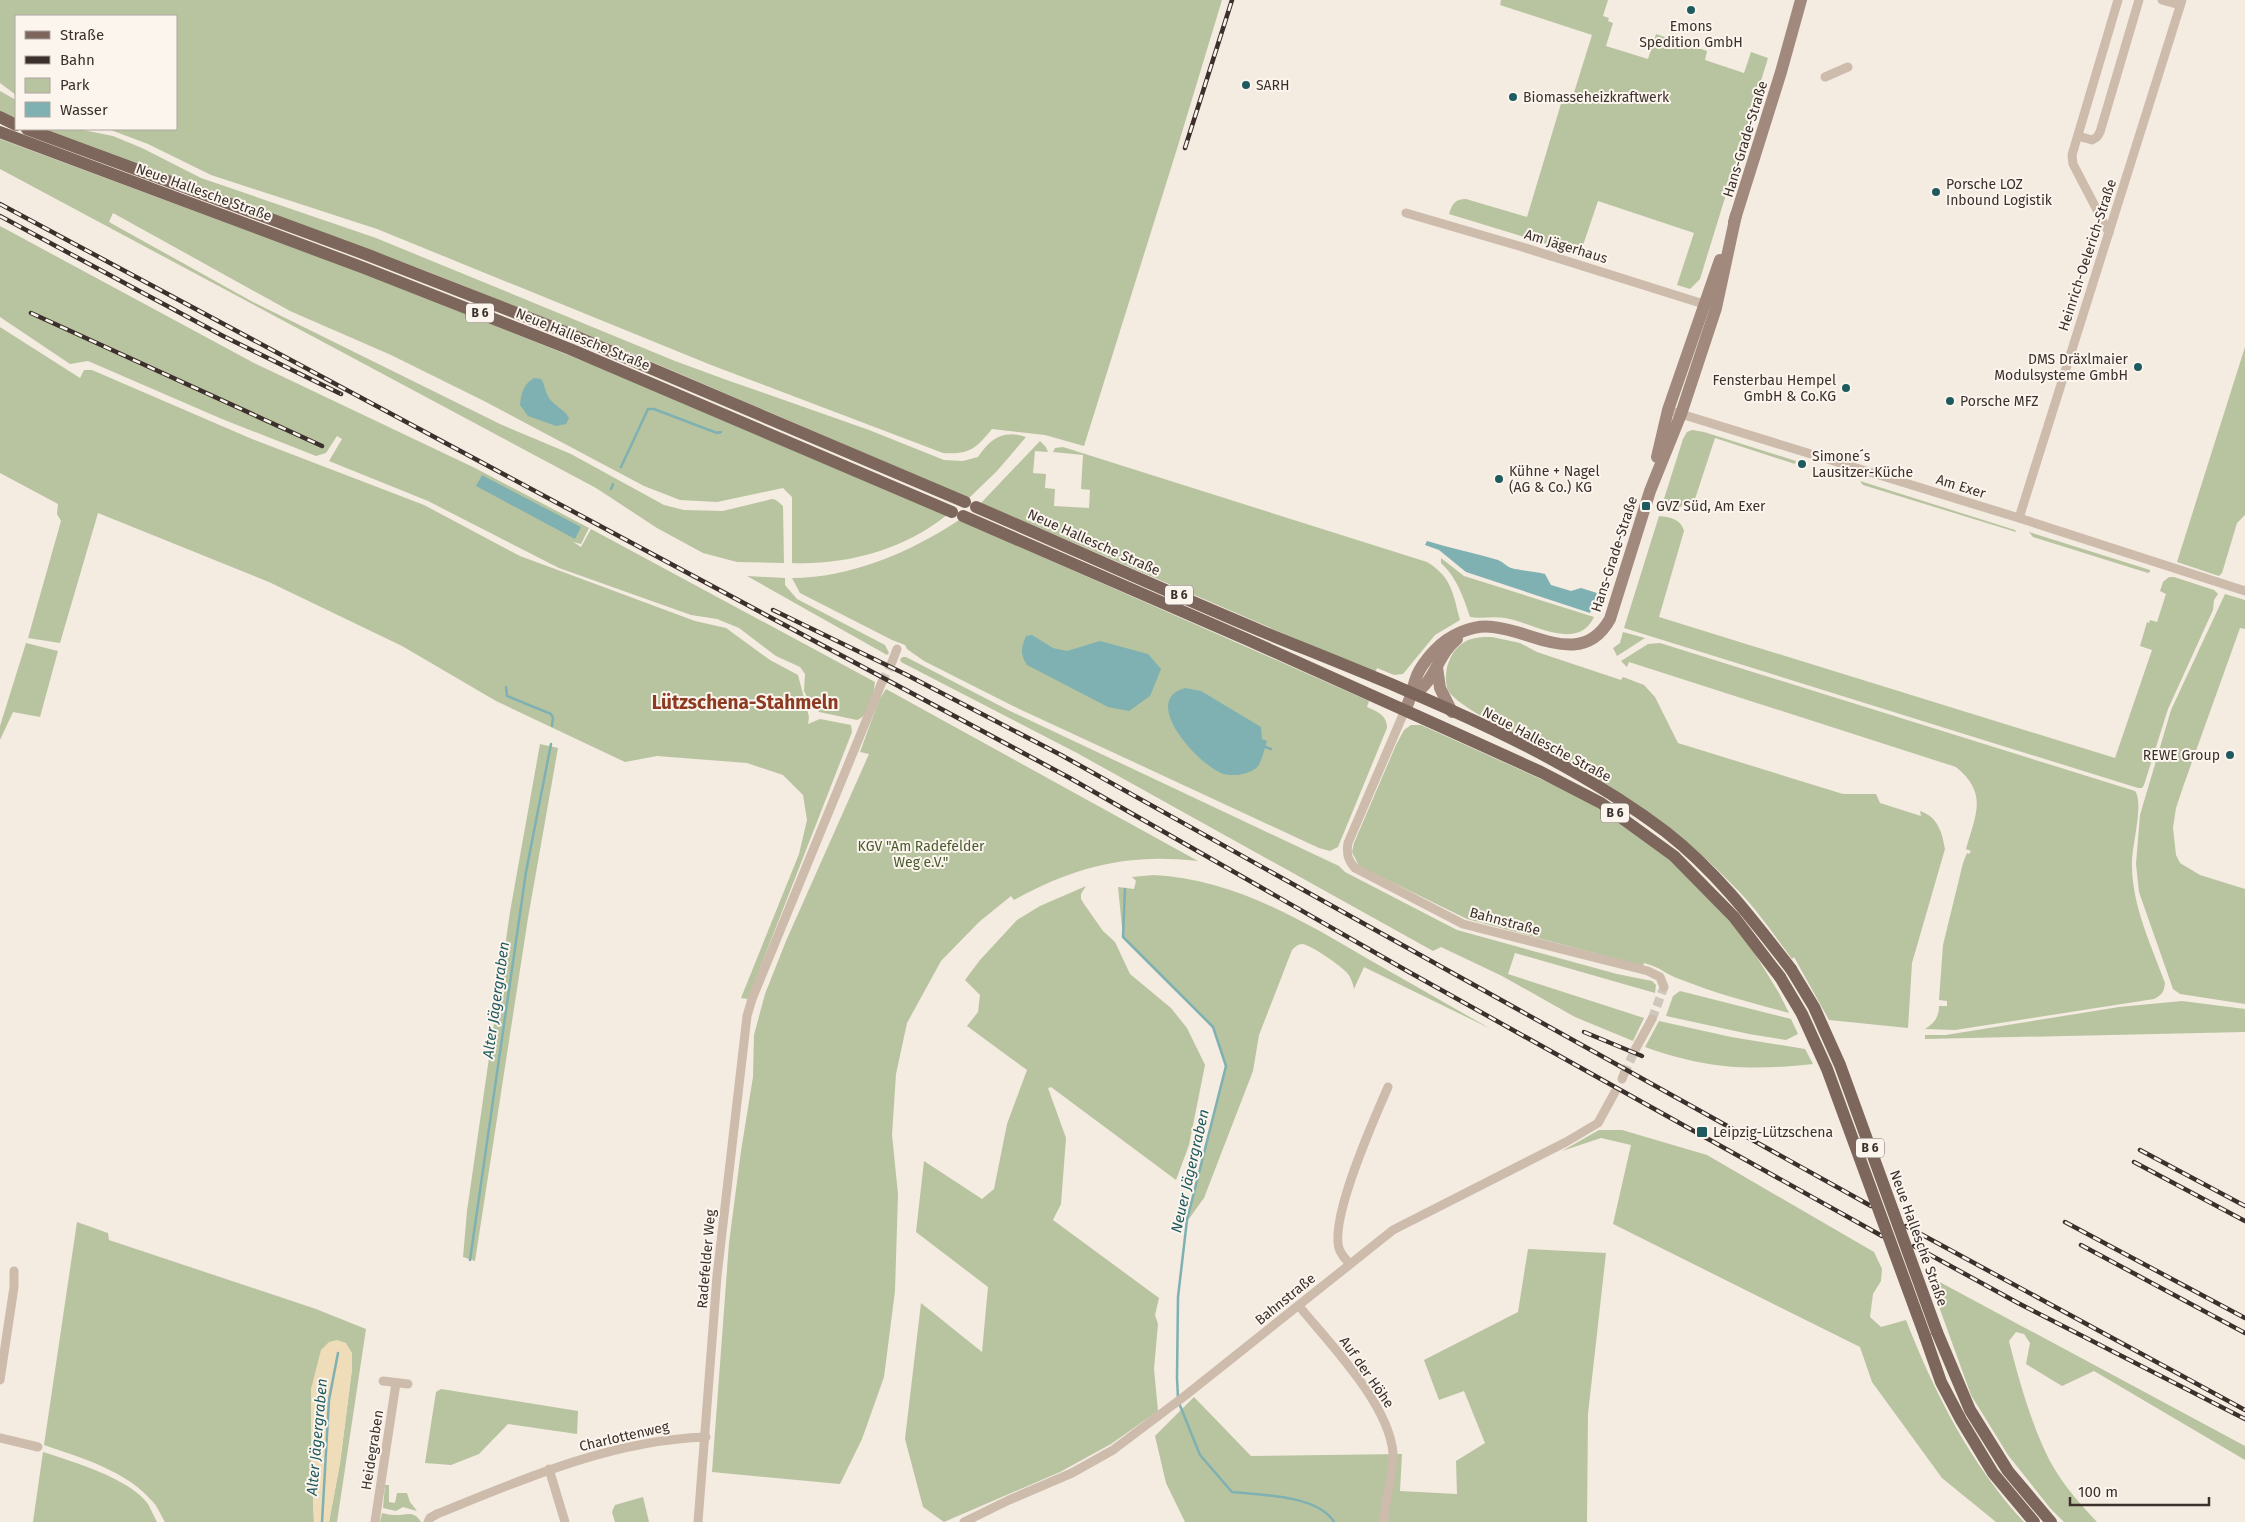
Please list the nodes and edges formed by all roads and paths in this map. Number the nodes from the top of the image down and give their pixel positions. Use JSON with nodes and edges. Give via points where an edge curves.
{"nodes":[{"id":1,"x":1801,"y":0,"type":"edge"},
{"id":2,"x":1808,"y":0,"type":"edge"},
{"id":3,"x":2118,"y":0,"type":"edge"},
{"id":4,"x":2140,"y":0,"type":"edge"},
{"id":5,"x":2162,"y":0,"type":"edge"},
{"id":6,"x":2181,"y":3,"type":"edge"},
{"id":7,"x":1848,"y":67,"type":"dead end"},
{"id":8,"x":1781,"y":72,"type":"junction"},
{"id":9,"x":1825,"y":77,"type":"dead end"},
{"id":10,"x":0,"y":118,"type":"edge"},
{"id":11,"x":15,"y":125,"type":"edge"},
{"id":12,"x":30,"y":130,"type":"edge"},
{"id":13,"x":0,"y":132,"type":"edge"},
{"id":14,"x":2078,"y":136,"type":"junction"},
{"id":15,"x":1406,"y":214,"type":"dead end"},
{"id":16,"x":1736,"y":215,"type":"junction"},
{"id":17,"x":2109,"y":232,"type":"junction"},
{"id":18,"x":1703,"y":304,"type":"junction"},
{"id":19,"x":1716,"y":308,"type":"junction"},
{"id":20,"x":1668,"y":410,"type":"junction"},
{"id":21,"x":1681,"y":414,"type":"junction"},
{"id":22,"x":1650,"y":491,"type":"junction"},
{"id":23,"x":2019,"y":518,"type":"junction"},
{"id":24,"x":2245,"y":591,"type":"edge"},
{"id":25,"x":1466,"y":631,"type":"junction"},
{"id":26,"x":897,"y":648,"type":"dead end"},
{"id":27,"x":892,"y":662,"type":"tunnel mouth"},
{"id":28,"x":1437,"y":667,"type":"junction"},
{"id":29,"x":882,"y":682,"type":"tunnel mouth"},
{"id":30,"x":1413,"y":694,"type":"junction"},
{"id":31,"x":1405,"y":710,"type":"junction"},
{"id":32,"x":1452,"y":712,"type":"junction"},
{"id":33,"x":1664,"y":987,"type":"dead end"},
{"id":34,"x":1652,"y":1019,"type":"tunnel mouth"},
{"id":35,"x":1636,"y":1048,"type":"tunnel mouth"},
{"id":36,"x":1388,"y":1087,"type":"dead end"},
{"id":37,"x":1615,"y":1092,"type":"dead end"},
{"id":38,"x":1349,"y":1263,"type":"junction"},
{"id":39,"x":14,"y":1270,"type":"dead end"},
{"id":40,"x":1299,"y":1306,"type":"junction"},
{"id":41,"x":0,"y":1380,"type":"edge"},
{"id":42,"x":383,"y":1381,"type":"dead end"},
{"id":43,"x":396,"y":1383,"type":"junction"},
{"id":44,"x":408,"y":1384,"type":"dead end"},
{"id":45,"x":706,"y":1437,"type":"junction"},
{"id":46,"x":0,"y":1438,"type":"edge"},
{"id":47,"x":38,"y":1447,"type":"dead end"},
{"id":48,"x":549,"y":1469,"type":"junction"},
{"id":49,"x":375,"y":1522,"type":"edge"},
{"id":50,"x":428,"y":1522,"type":"edge"},
{"id":51,"x":565,"y":1522,"type":"edge"},
{"id":52,"x":698,"y":1522,"type":"edge"},
{"id":53,"x":964,"y":1522,"type":"edge"},
{"id":54,"x":1384,"y":1522,"type":"edge"},
{"id":55,"x":2034,"y":1522,"type":"edge"},
{"id":56,"x":2051,"y":1522,"type":"edge"}],
"edges":[{"from":1,"to":8,"type":"street","name":"Hans-Grade-Straße"},
{"from":2,"to":8,"type":"street","name":"Hans-Grade-Straße"},
{"from":3,"to":14,"type":"street"},
{"from":4,"to":14,"type":"street","via":[[2100,132],[2092,140]]},
{"from":5,"to":6,"type":"street"},
{"from":6,"to":17,"type":"street","name":"Heinrich-Oelerich-Straße"},
{"from":7,"to":9,"type":"street"},
{"from":8,"to":16,"type":"street","name":"Hans-Grade-Straße"},
{"from":10,"to":11,"type":"main road"},
{"from":12,"to":30,"type":"main road","name":"Neue Hallesche Straße","number":"B 6","via":[[368,255],[570,334]]},
{"from":13,"to":31,"type":"main road","name":"Neue Hallesche Straße","number":"B 6","via":[[355,264],[561,345]]},
{"from":14,"to":17,"type":"street","via":[[2072,155],[2073,164]]},
{"from":15,"to":18,"type":"street","name":"Am Jägerhaus"},
{"from":16,"to":18,"type":"street","name":"Hans-Grade-Straße"},
{"from":16,"to":19,"type":"street","name":"Hans-Grade-Straße"},
{"from":17,"to":23,"type":"street","name":"Heinrich-Oelerich-Straße"},
{"from":18,"to":19,"type":"street","name":"Am Jägerhaus"},
{"from":18,"to":20,"type":"street","name":"Hans-Grade-Straße"},
{"from":19,"to":21,"type":"street","name":"Hans-Grade-Straße"},
{"from":20,"to":21,"type":"street","name":"Am Exer"},
{"from":20,"to":22,"type":"street","name":"Hans-Grade-Straße"},
{"from":21,"to":22,"type":"street","name":"Hans-Grade-Straße"},
{"from":21,"to":23,"type":"street","name":"Am Exer"},
{"from":22,"to":25,"type":"street","name":"Hans-Grade-Straße","via":[[1610,619],[1598,637],[1584,643],[1561,644],[1492,626]]},
{"from":23,"to":24,"type":"street","name":"Am Exer"},
{"from":25,"to":28,"type":"street","name":"Hans-Grade-Straße","via":[[1450,644]]},
{"from":25,"to":30,"type":"street","name":"Hans-Grade-Straße","via":[[1446,639],[1434,650],[1418,674]]},
{"from":26,"to":27,"type":"street"},
{"from":28,"to":30,"type":"street","name":"Hans-Grade-Straße","via":[[1427,685]]},
{"from":28,"to":32,"type":"street","via":[[1440,688]]},
{"from":29,"to":45,"type":"street","name":"Radefelder Weg","via":[[747,1016],[718,1267]]},
{"from":30,"to":31,"type":"street","name":"Hans-Grade-Straße"},
{"from":30,"to":32,"type":"main road","name":"Neue Hallesche Straße","number":"B 6"},
{"from":31,"to":33,"type":"street","name":"Bahnstraße","via":[[1348,843],[1347,857],[1355,868],[1463,924],[1648,971],[1660,977]]},
{"from":31,"to":55,"type":"main road","name":"Neue Hallesche Straße","number":"B 6","bridge":true,"via":[[1542,772],[1601,804],[1674,856],[1734,917],[1780,977],[1802,1014],[1827,1069],[1941,1382],[1993,1473]]},
{"from":32,"to":56,"type":"main road","name":"Neue Hallesche Straße","number":"B 6","bridge":true,"via":[[1538,752],[1609,792],[1667,833],[1719,879],[1791,970],[1814,1008],[1840,1065],[1937,1332],[1970,1410],[2008,1471]]},
{"from":34,"to":35,"type":"street"},
{"from":36,"to":38,"type":"street","via":[[1363,1147],[1339,1223],[1340,1252]]},
{"from":37,"to":38,"type":"street","name":"Bahnstraße","via":[[1598,1123],[1410,1219]]},
{"from":38,"to":40,"type":"street","name":"Bahnstraße"},
{"from":39,"to":41,"type":"street"},
{"from":40,"to":53,"type":"street","name":"Bahnstraße","via":[[1174,1405],[1096,1461]]},
{"from":40,"to":54,"type":"street","name":"Auf der Höhe","via":[[1370,1396],[1389,1432],[1393,1455]]},
{"from":42,"to":43,"type":"street"},
{"from":43,"to":44,"type":"street"},
{"from":43,"to":49,"type":"street","name":"Heidegraben"},
{"from":45,"to":48,"type":"street","name":"Charlottenweg","via":[[655,1442]]},
{"from":45,"to":52,"type":"street","name":"Radefelder Weg"},
{"from":46,"to":47,"type":"street"},
{"from":48,"to":50,"type":"street","name":"Charlottenweg","via":[[437,1514]]},
{"from":48,"to":51,"type":"street"}]}
